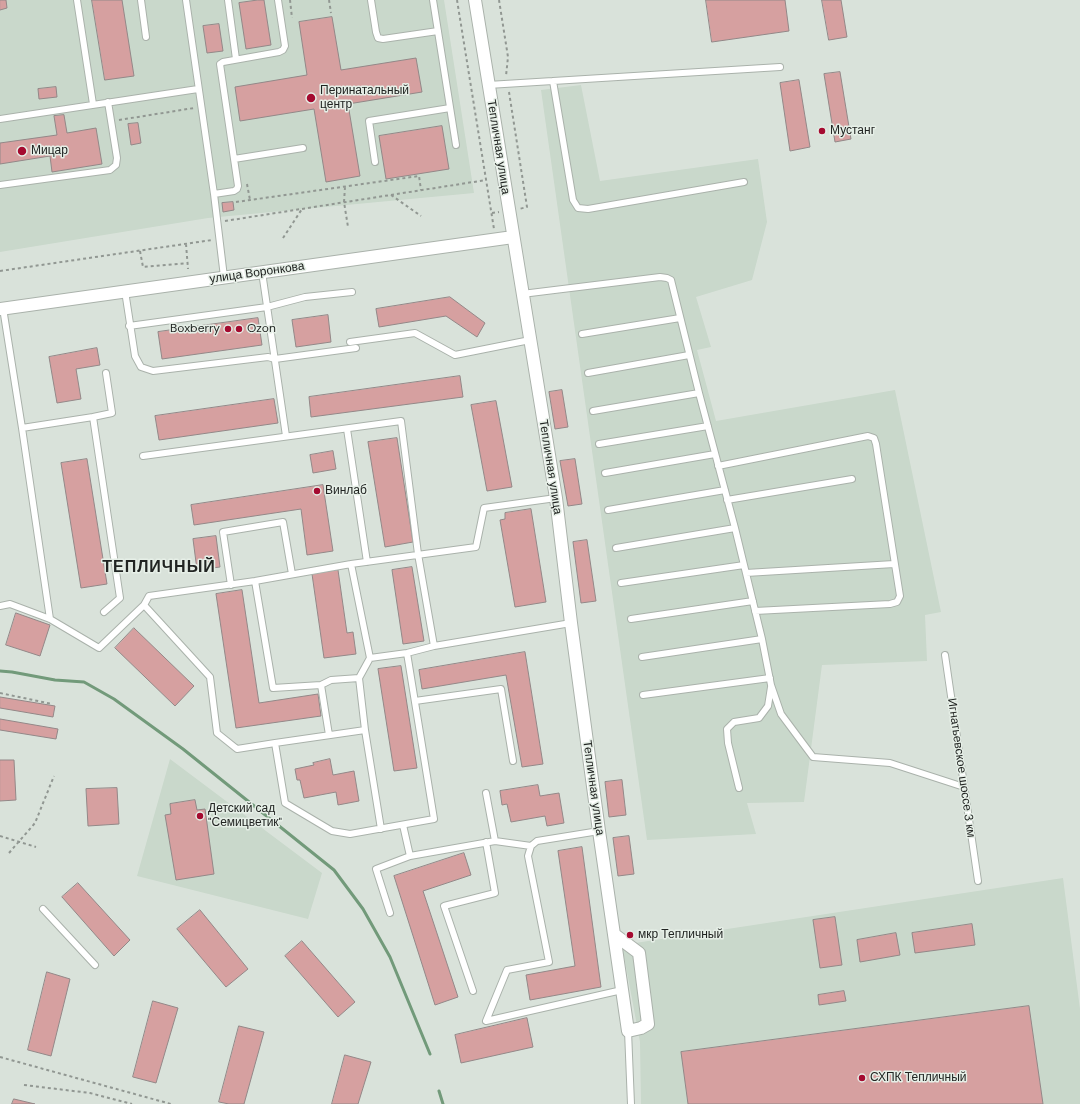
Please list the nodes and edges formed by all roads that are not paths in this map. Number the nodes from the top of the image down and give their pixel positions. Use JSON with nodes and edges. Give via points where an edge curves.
{"nodes":[{"id":1,"x":77,"y":0,"type":"edge"},
{"id":2,"x":141,"y":0,"type":"edge"},
{"id":3,"x":186,"y":0,"type":"edge"},
{"id":4,"x":228,"y":0,"type":"edge"},
{"id":5,"x":278,"y":0,"type":"edge"},
{"id":6,"x":371,"y":0,"type":"edge"},
{"id":7,"x":433,"y":0,"type":"edge"},
{"id":8,"x":475,"y":0,"type":"edge"},
{"id":9,"x":438,"y":31,"type":"junction"},
{"id":10,"x":146,"y":37,"type":"dead end"},
{"id":11,"x":236,"y":59,"type":"junction"},
{"id":12,"x":780,"y":67,"type":"dead end"},
{"id":13,"x":552,"y":81,"type":"junction"},
{"id":14,"x":488,"y":85,"type":"junction"},
{"id":15,"x":198,"y":89,"type":"junction"},
{"id":16,"x":108,"y":102,"type":"junction"},
{"id":17,"x":93,"y":104,"type":"junction"},
{"id":18,"x":450,"y":108,"type":"junction"},
{"id":19,"x":0,"y":119,"type":"edge"},
{"id":20,"x":456,"y":145,"type":"dead end"},
{"id":21,"x":303,"y":148,"type":"dead end"},
{"id":22,"x":234,"y":159,"type":"junction"},
{"id":23,"x":375,"y":162,"type":"dead end"},
{"id":24,"x":744,"y":182,"type":"dead end"},
{"id":25,"x":0,"y":185,"type":"edge"},
{"id":26,"x":214,"y":194,"type":"junction"},
{"id":27,"x":513,"y":237,"type":"junction"},
{"id":28,"x":262,"y":272,"type":"junction"},
{"id":29,"x":224,"y":277,"type":"junction"},
{"id":30,"x":124,"y":291,"type":"junction"},
{"id":31,"x":352,"y":292,"type":"dead end"},
{"id":32,"x":522,"y":294,"type":"junction"},
{"id":33,"x":267,"y":307,"type":"junction"},
{"id":34,"x":2,"y":308,"type":"edge"},
{"id":35,"x":680,"y":318,"type":"junction"},
{"id":36,"x":129,"y":326,"type":"junction"},
{"id":37,"x":582,"y":334,"type":"dead end"},
{"id":38,"x":530,"y":340,"type":"junction"},
{"id":39,"x":350,"y":342,"type":"dead end"},
{"id":40,"x":356,"y":348,"type":"dead end"},
{"id":41,"x":690,"y":355,"type":"junction"},
{"id":42,"x":275,"y":359,"type":"junction"},
{"id":43,"x":106,"y":373,"type":"dead end"},
{"id":44,"x":588,"y":373,"type":"dead end"},
{"id":45,"x":699,"y":393,"type":"junction"},
{"id":46,"x":593,"y":411,"type":"dead end"},
{"id":47,"x":93,"y":416,"type":"junction"},
{"id":48,"x":708,"y":426,"type":"junction"},
{"id":49,"x":22,"y":428,"type":"junction"},
{"id":50,"x":347,"y":429,"type":"junction"},
{"id":51,"x":286,"y":436,"type":"junction"},
{"id":52,"x":599,"y":444,"type":"dead end"},
{"id":53,"x":715,"y":454,"type":"junction"},
{"id":54,"x":143,"y":456,"type":"dead end"},
{"id":55,"x":718,"y":466,"type":"junction"},
{"id":56,"x":605,"y":473,"type":"dead end"},
{"id":57,"x":852,"y":479,"type":"dead end"},
{"id":58,"x":725,"y":490,"type":"junction"},
{"id":59,"x":556,"y":498,"type":"junction"},
{"id":60,"x":727,"y":500,"type":"junction"},
{"id":61,"x":608,"y":510,"type":"dead end"},
{"id":62,"x":735,"y":528,"type":"junction"},
{"id":63,"x":616,"y":548,"type":"dead end"},
{"id":64,"x":418,"y":554,"type":"junction"},
{"id":65,"x":367,"y":562,"type":"junction"},
{"id":66,"x":351,"y":564,"type":"junction"},
{"id":67,"x":894,"y":564,"type":"junction"},
{"id":68,"x":744,"y":565,"type":"junction"},
{"id":69,"x":746,"y":572,"type":"junction"},
{"id":70,"x":292,"y":574,"type":"junction"},
{"id":71,"x":255,"y":581,"type":"junction"},
{"id":72,"x":621,"y":583,"type":"dead end"},
{"id":73,"x":231,"y":584,"type":"junction"},
{"id":74,"x":752,"y":601,"type":"junction"},
{"id":75,"x":144,"y":605,"type":"junction"},
{"id":76,"x":0,"y":606,"type":"edge"},
{"id":77,"x":755,"y":611,"type":"junction"},
{"id":78,"x":104,"y":612,"type":"dead end"},
{"id":79,"x":50,"y":619,"type":"junction"},
{"id":80,"x":631,"y":619,"type":"dead end"},
{"id":81,"x":571,"y":623,"type":"junction"},
{"id":82,"x":762,"y":639,"type":"junction"},
{"id":83,"x":434,"y":646,"type":"junction"},
{"id":84,"x":407,"y":653,"type":"junction"},
{"id":85,"x":945,"y":655,"type":"dead end"},
{"id":86,"x":642,"y":657,"type":"dead end"},
{"id":87,"x":370,"y":658,"type":"junction"},
{"id":88,"x":359,"y":678,"type":"junction"},
{"id":89,"x":770,"y":678,"type":"junction"},
{"id":90,"x":322,"y":685,"type":"junction"},
{"id":91,"x":771,"y":685,"type":"junction"},
{"id":92,"x":643,"y":696,"type":"dead end"},
{"id":93,"x":415,"y":702,"type":"junction"},
{"id":94,"x":365,"y":730,"type":"junction"},
{"id":95,"x":329,"y":735,"type":"junction"},
{"id":96,"x":275,"y":743,"type":"junction"},
{"id":97,"x":513,"y":761,"type":"dead end"},
{"id":98,"x":964,"y":787,"type":"junction"},
{"id":99,"x":739,"y":788,"type":"dead end"},
{"id":100,"x":486,"y":793,"type":"dead end"},
{"id":101,"x":403,"y":825,"type":"junction"},
{"id":102,"x":381,"y":829,"type":"junction"},
{"id":103,"x":599,"y":831,"type":"junction"},
{"id":104,"x":495,"y":841,"type":"junction"},
{"id":105,"x":486,"y":842,"type":"junction"},
{"id":106,"x":530,"y":846,"type":"junction"},
{"id":107,"x":410,"y":856,"type":"junction"},
{"id":108,"x":978,"y":882,"type":"dead end"},
{"id":109,"x":43,"y":909,"type":"dead end"},
{"id":110,"x":390,"y":913,"type":"dead end"},
{"id":111,"x":615,"y":935,"type":"junction"},
{"id":112,"x":95,"y":965,"type":"dead end"},
{"id":113,"x":622,"y":990,"type":"junction"},
{"id":114,"x":473,"y":991,"type":"dead end"},
{"id":115,"x":628,"y":1031,"type":"junction"},
{"id":116,"x":631,"y":1104,"type":"edge"}],
"edges":[{"from":1,"to":17,"type":"lane"},
{"from":2,"to":10,"type":"lane"},
{"from":3,"to":15,"type":"lane"},
{"from":4,"to":11,"type":"lane"},
{"from":5,"to":11,"type":"lane","via":[[285,46],[283,50]]},
{"from":6,"to":9,"type":"lane","via":[[378,38]]},
{"from":7,"to":9,"type":"lane"},
{"from":8,"to":14,"type":"street","name":"Тепличная улица"},
{"from":9,"to":18,"type":"lane"},
{"from":11,"to":22,"type":"lane","via":[[220,64]]},
{"from":12,"to":13,"type":"lane"},
{"from":13,"to":14,"type":"lane"},
{"from":13,"to":24,"type":"lane","via":[[573,200],[578,208],[588,209]]},
{"from":14,"to":27,"type":"street","name":"Тепличная улица"},
{"from":15,"to":16,"type":"lane"},
{"from":15,"to":26,"type":"lane"},
{"from":16,"to":17,"type":"lane"},
{"from":16,"to":25,"type":"lane","via":[[117,158],[116,165],[110,170]]},
{"from":17,"to":19,"type":"lane"},
{"from":18,"to":20,"type":"lane"},
{"from":18,"to":23,"type":"lane","via":[[369,121]]},
{"from":21,"to":22,"type":"lane"},
{"from":22,"to":26,"type":"lane","via":[[237,189]]},
{"from":26,"to":29,"type":"lane"},
{"from":27,"to":28,"type":"street","name":"улица Воронкова"},
{"from":27,"to":32,"type":"street","name":"Тепличная улица"},
{"from":28,"to":29,"type":"street","name":"улица Воронкова"},
{"from":28,"to":33,"type":"lane"},
{"from":29,"to":30,"type":"street","name":"улица Воронкова"},
{"from":30,"to":34,"type":"street","name":"улица Воронкова"},
{"from":30,"to":36,"type":"lane"},
{"from":31,"to":33,"type":"lane","via":[[305,297]]},
{"from":32,"to":35,"type":"lane","via":[[667,278],[671,280]]},
{"from":32,"to":38,"type":"street","name":"Тепличная улица"},
{"from":33,"to":36,"type":"lane"},
{"from":33,"to":42,"type":"lane"},
{"from":34,"to":49,"type":"lane"},
{"from":35,"to":37,"type":"lane"},
{"from":35,"to":41,"type":"lane"},
{"from":36,"to":42,"type":"lane","via":[[135,356],[141,367],[153,371],[268,357]]},
{"from":38,"to":39,"type":"lane","via":[[455,355],[415,333]]},
{"from":38,"to":59,"type":"street","name":"Тепличная улица"},
{"from":40,"to":42,"type":"lane"},
{"from":41,"to":44,"type":"lane"},
{"from":41,"to":45,"type":"lane"},
{"from":42,"to":51,"type":"lane"},
{"from":43,"to":47,"type":"lane","via":[[112,413]]},
{"from":45,"to":46,"type":"lane"},
{"from":45,"to":48,"type":"lane"},
{"from":47,"to":49,"type":"lane"},
{"from":47,"to":78,"type":"lane","via":[[120,598]]},
{"from":48,"to":52,"type":"lane"},
{"from":48,"to":53,"type":"lane"},
{"from":49,"to":79,"type":"lane"},
{"from":50,"to":51,"type":"lane"},
{"from":50,"to":64,"type":"lane","via":[[401,421]]},
{"from":50,"to":65,"type":"lane"},
{"from":51,"to":54,"type":"lane"},
{"from":53,"to":55,"type":"lane"},
{"from":53,"to":56,"type":"lane"},
{"from":55,"to":58,"type":"lane"},
{"from":55,"to":67,"type":"lane","via":[[868,436],[874,438]]},
{"from":57,"to":60,"type":"lane"},
{"from":58,"to":60,"type":"lane"},
{"from":58,"to":61,"type":"lane"},
{"from":59,"to":64,"type":"lane","via":[[484,508],[476,547]]},
{"from":59,"to":81,"type":"street","name":"Тепличная улица"},
{"from":60,"to":62,"type":"lane"},
{"from":62,"to":63,"type":"lane"},
{"from":62,"to":68,"type":"lane"},
{"from":64,"to":65,"type":"lane"},
{"from":64,"to":83,"type":"lane"},
{"from":65,"to":66,"type":"lane"},
{"from":66,"to":70,"type":"lane"},
{"from":66,"to":87,"type":"lane"},
{"from":67,"to":69,"type":"lane"},
{"from":67,"to":77,"type":"lane","via":[[900,596],[897,602]]},
{"from":68,"to":69,"type":"lane"},
{"from":68,"to":72,"type":"lane"},
{"from":69,"to":74,"type":"lane"},
{"from":70,"to":71,"type":"lane"},
{"from":70,"to":73,"type":"lane","via":[[283,522],[223,532]]},
{"from":71,"to":73,"type":"lane"},
{"from":71,"to":90,"type":"lane","via":[[273,688]]},
{"from":73,"to":75,"type":"lane","via":[[149,596]]},
{"from":74,"to":77,"type":"lane"},
{"from":74,"to":80,"type":"lane"},
{"from":75,"to":79,"type":"lane","via":[[99,648]]},
{"from":75,"to":96,"type":"lane","via":[[210,677],[217,733],[237,749]]},
{"from":76,"to":79,"type":"lane","via":[[10,604]]},
{"from":77,"to":82,"type":"lane"},
{"from":81,"to":83,"type":"lane"},
{"from":81,"to":103,"type":"street","name":"Тепличная улица"},
{"from":82,"to":86,"type":"lane"},
{"from":82,"to":89,"type":"lane"},
{"from":83,"to":84,"type":"lane"},
{"from":84,"to":87,"type":"lane"},
{"from":84,"to":93,"type":"lane"},
{"from":85,"to":98,"type":"lane","name":"Игнатьевское шоссе 3 км"},
{"from":87,"to":88,"type":"lane"},
{"from":88,"to":90,"type":"lane","via":[[331,680]]},
{"from":88,"to":94,"type":"lane"},
{"from":89,"to":91,"type":"lane"},
{"from":89,"to":92,"type":"lane"},
{"from":90,"to":95,"type":"lane"},
{"from":91,"to":98,"type":"lane","via":[[781,714],[813,757],[890,764]]},
{"from":91,"to":99,"type":"lane","via":[[768,706],[759,718],[734,722],[727,729]]},
{"from":93,"to":97,"type":"lane","via":[[501,689]]},
{"from":93,"to":101,"type":"lane","via":[[434,819]]},
{"from":94,"to":95,"type":"lane"},
{"from":94,"to":102,"type":"lane"},
{"from":95,"to":96,"type":"lane"},
{"from":96,"to":102,"type":"lane","via":[[284,803],[332,831],[350,834]]},
{"from":98,"to":108,"type":"lane","name":"Игнатьевское шоссе 3 км"},
{"from":100,"to":104,"type":"lane"},
{"from":101,"to":102,"type":"lane"},
{"from":101,"to":107,"type":"lane"},
{"from":103,"to":106,"type":"lane","via":[[537,841]]},
{"from":103,"to":111,"type":"street","name":"Тепличная улица"},
{"from":104,"to":105,"type":"lane"},
{"from":104,"to":106,"type":"lane"},
{"from":105,"to":107,"type":"lane"},
{"from":105,"to":114,"type":"lane","via":[[495,893],[444,906]]},
{"from":106,"to":113,"type":"lane","via":[[528,856],[549,962],[507,970],[486,1022]]},
{"from":107,"to":110,"type":"lane","via":[[376,869]]},
{"from":109,"to":112,"type":"lane"},
{"from":111,"to":113,"type":"street","name":"Тепличная улица"},
{"from":111,"to":115,"type":"street","via":[[639,953],[648,1024]]},
{"from":113,"to":115,"type":"street","name":"Тепличная улица"},
{"from":115,"to":116,"type":"lane"}]}
